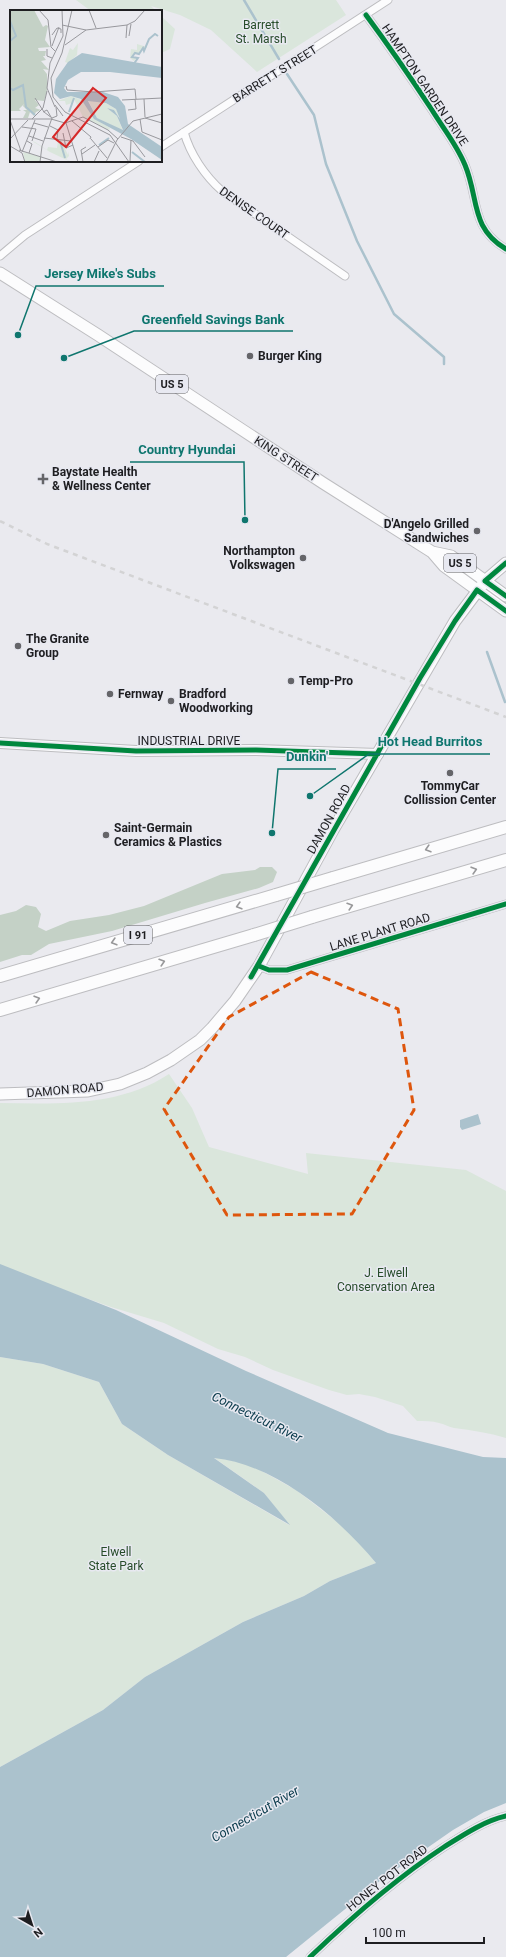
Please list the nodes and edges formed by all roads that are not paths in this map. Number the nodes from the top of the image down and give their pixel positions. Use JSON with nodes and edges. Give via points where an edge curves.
{"nodes":[{"id":1,"x":388,"y":0,"type":"edge"},
{"id":2,"x":366,"y":15,"type":"junction"},
{"id":3,"x":184,"y":132,"type":"junction"},
{"id":4,"x":162,"y":146,"type":"edge"},
{"id":5,"x":137,"y":162,"type":"edge"},
{"id":6,"x":506,"y":249,"type":"edge"},
{"id":7,"x":0,"y":256,"type":"edge"},
{"id":8,"x":0,"y":273,"type":"edge"},
{"id":9,"x":345,"y":276,"type":"dead end"},
{"id":10,"x":432,"y":552,"type":"junction"},
{"id":11,"x":506,"y":563,"type":"edge"},
{"id":12,"x":485,"y":581,"type":"junction"},
{"id":13,"x":477,"y":590,"type":"junction"},
{"id":14,"x":506,"y":596,"type":"edge"},
{"id":15,"x":506,"y":611,"type":"edge"},
{"id":16,"x":0,"y":743,"type":"edge"},
{"id":17,"x":378,"y":754,"type":"junction"},
{"id":18,"x":506,"y":826,"type":"edge"},
{"id":19,"x":506,"y":860,"type":"edge"},
{"id":20,"x":506,"y":904,"type":"edge"},
{"id":21,"x":259,"y":966,"type":"junction"},
{"id":22,"x":0,"y":976,"type":"edge"},
{"id":23,"x":0,"y":1010,"type":"edge"},
{"id":24,"x":0,"y":1094,"type":"edge"},
{"id":25,"x":506,"y":1816,"type":"edge"},
{"id":26,"x":310,"y":1957,"type":"edge"}],
"edges":[{"from":1,"to":2,"type":"street","name":"BARRETT STREET"},
{"from":2,"to":3,"type":"street","name":"BARRETT STREET"},
{"from":2,"to":6,"type":"street","name":"HAMPTON GARDEN DRIVE","via":[[398,58],[459,152],[469,177],[480,222],[492,239]]},
{"from":3,"to":4,"type":"street","name":"BARRETT STREET"},
{"from":3,"to":9,"type":"street","name":"DENISE COURT","via":[[186,142],[208,177],[222,191]]},
{"from":5,"to":7,"type":"street","via":[[24,235]]},
{"from":8,"to":10,"type":"main road","name":"KING STREET","number":"US 5"},
{"from":10,"to":12,"type":"main road","name":"KING STREET","number":"US 5","via":[[451,556]]},
{"from":10,"to":13,"type":"main road","name":"KING STREET","number":"US 5","via":[[444,566]]},
{"from":11,"to":12,"type":"main road","name":"DAMON ROAD"},
{"from":12,"to":13,"type":"main road","name":"DAMON ROAD"},
{"from":12,"to":14,"type":"main road","number":"US 5"},
{"from":13,"to":15,"type":"main road","number":"US 5"},
{"from":13,"to":17,"type":"main road","name":"DAMON ROAD","via":[[443,640]]},
{"from":16,"to":17,"type":"street","name":"INDUSTRIAL DRIVE","via":[[136,752],[256,750]]},
{"from":17,"to":21,"type":"main road","name":"DAMON ROAD","via":[[333,830]]},
{"from":18,"to":22,"type":"highway","number":"I 91","one_way":true,"bridge":true},
{"from":23,"to":19,"type":"highway","one_way":true,"bridge":true},
{"from":20,"to":21,"type":"street","name":"LANE PLANT ROAD","via":[[287,970],[269,970]]},
{"from":21,"to":24,"type":"main road","name":"DAMON ROAD","via":[[235,1001],[200,1040],[151,1070],[125,1082],[99,1089]]},
{"from":25,"to":26,"type":"street","name":"HONEY POT ROAD","via":[[464,1835],[404,1874],[370,1901]]}]}
